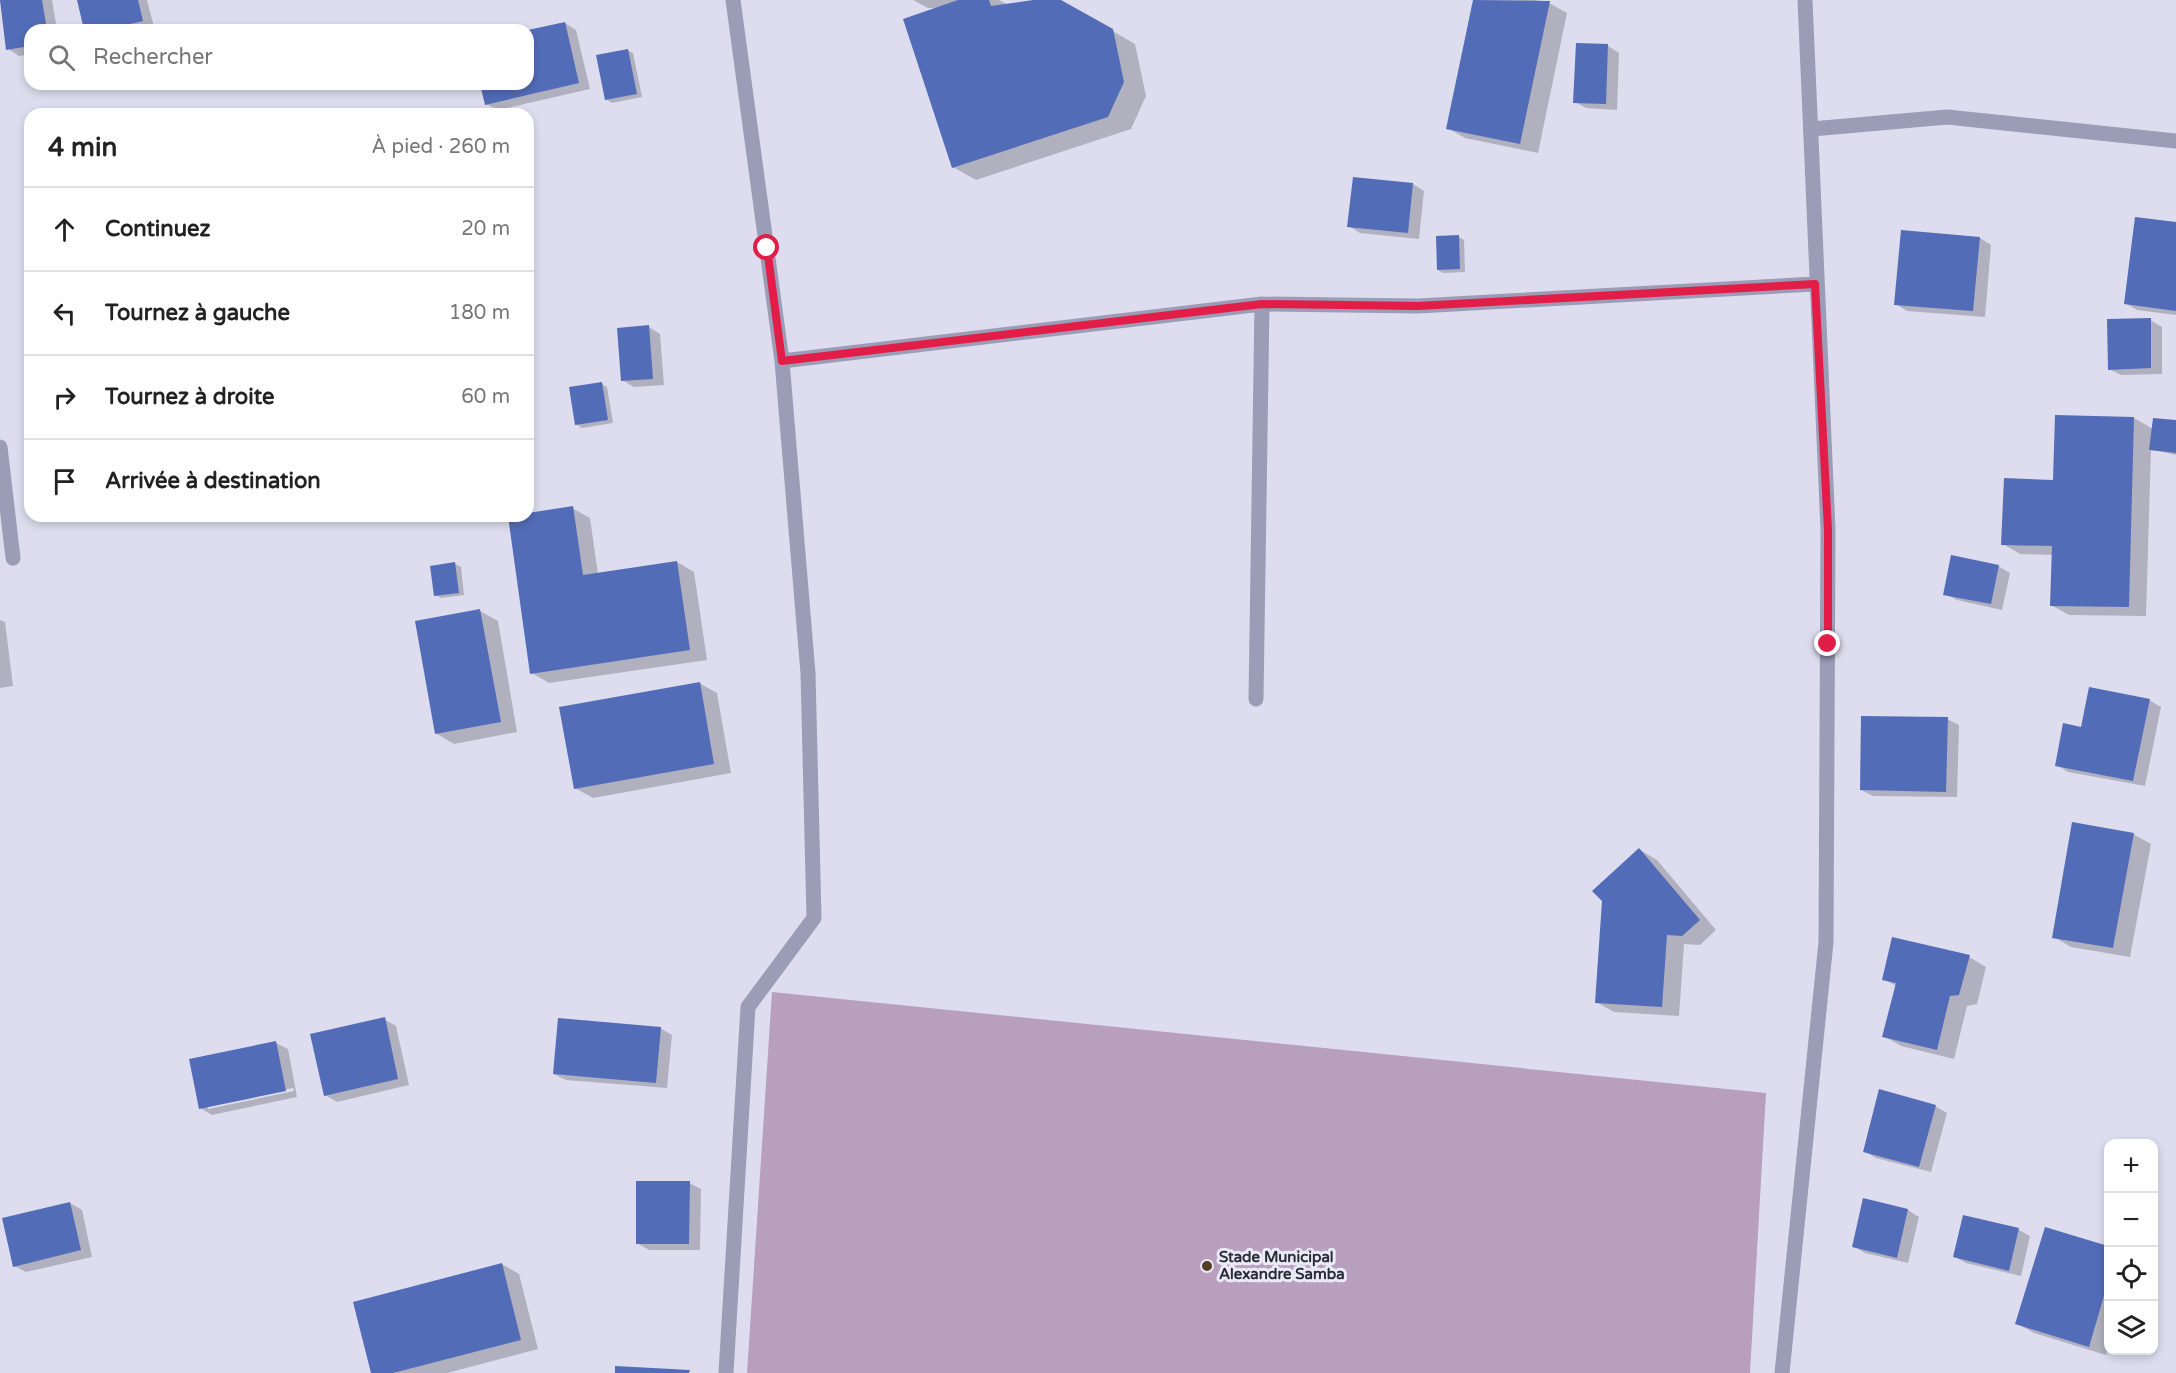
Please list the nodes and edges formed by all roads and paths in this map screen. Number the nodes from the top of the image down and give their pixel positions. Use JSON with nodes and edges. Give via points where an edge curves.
{"nodes":[{"id":1,"x":733,"y":0,"type":"edge"},
{"id":2,"x":1805,"y":0,"type":"edge"},
{"id":3,"x":1812,"y":129,"type":"junction"},
{"id":4,"x":2176,"y":141,"type":"edge"},
{"id":5,"x":1815,"y":284,"type":"junction"},
{"id":6,"x":1262,"y":304,"type":"junction"},
{"id":7,"x":782,"y":361,"type":"junction"},
{"id":8,"x":0,"y":447,"type":"edge"},
{"id":9,"x":13,"y":558,"type":"dead end"},
{"id":10,"x":1256,"y":699,"type":"dead end"},
{"id":11,"x":726,"y":1373,"type":"edge"},
{"id":12,"x":1782,"y":1373,"type":"edge"}],
"edges":[{"from":1,"to":7,"type":"street"},
{"from":2,"to":3,"type":"street"},
{"from":3,"to":4,"type":"street","via":[[1947,117]]},
{"from":3,"to":5,"type":"street"},
{"from":5,"to":6,"type":"street","via":[[1418,306]]},
{"from":5,"to":12,"type":"street","via":[[1828,530],[1826,942]]},
{"from":6,"to":7,"type":"street"},
{"from":6,"to":10,"type":"street"},
{"from":7,"to":11,"type":"street","via":[[808,673],[814,918],[748,1007]]},
{"from":8,"to":9,"type":"street"}]}
